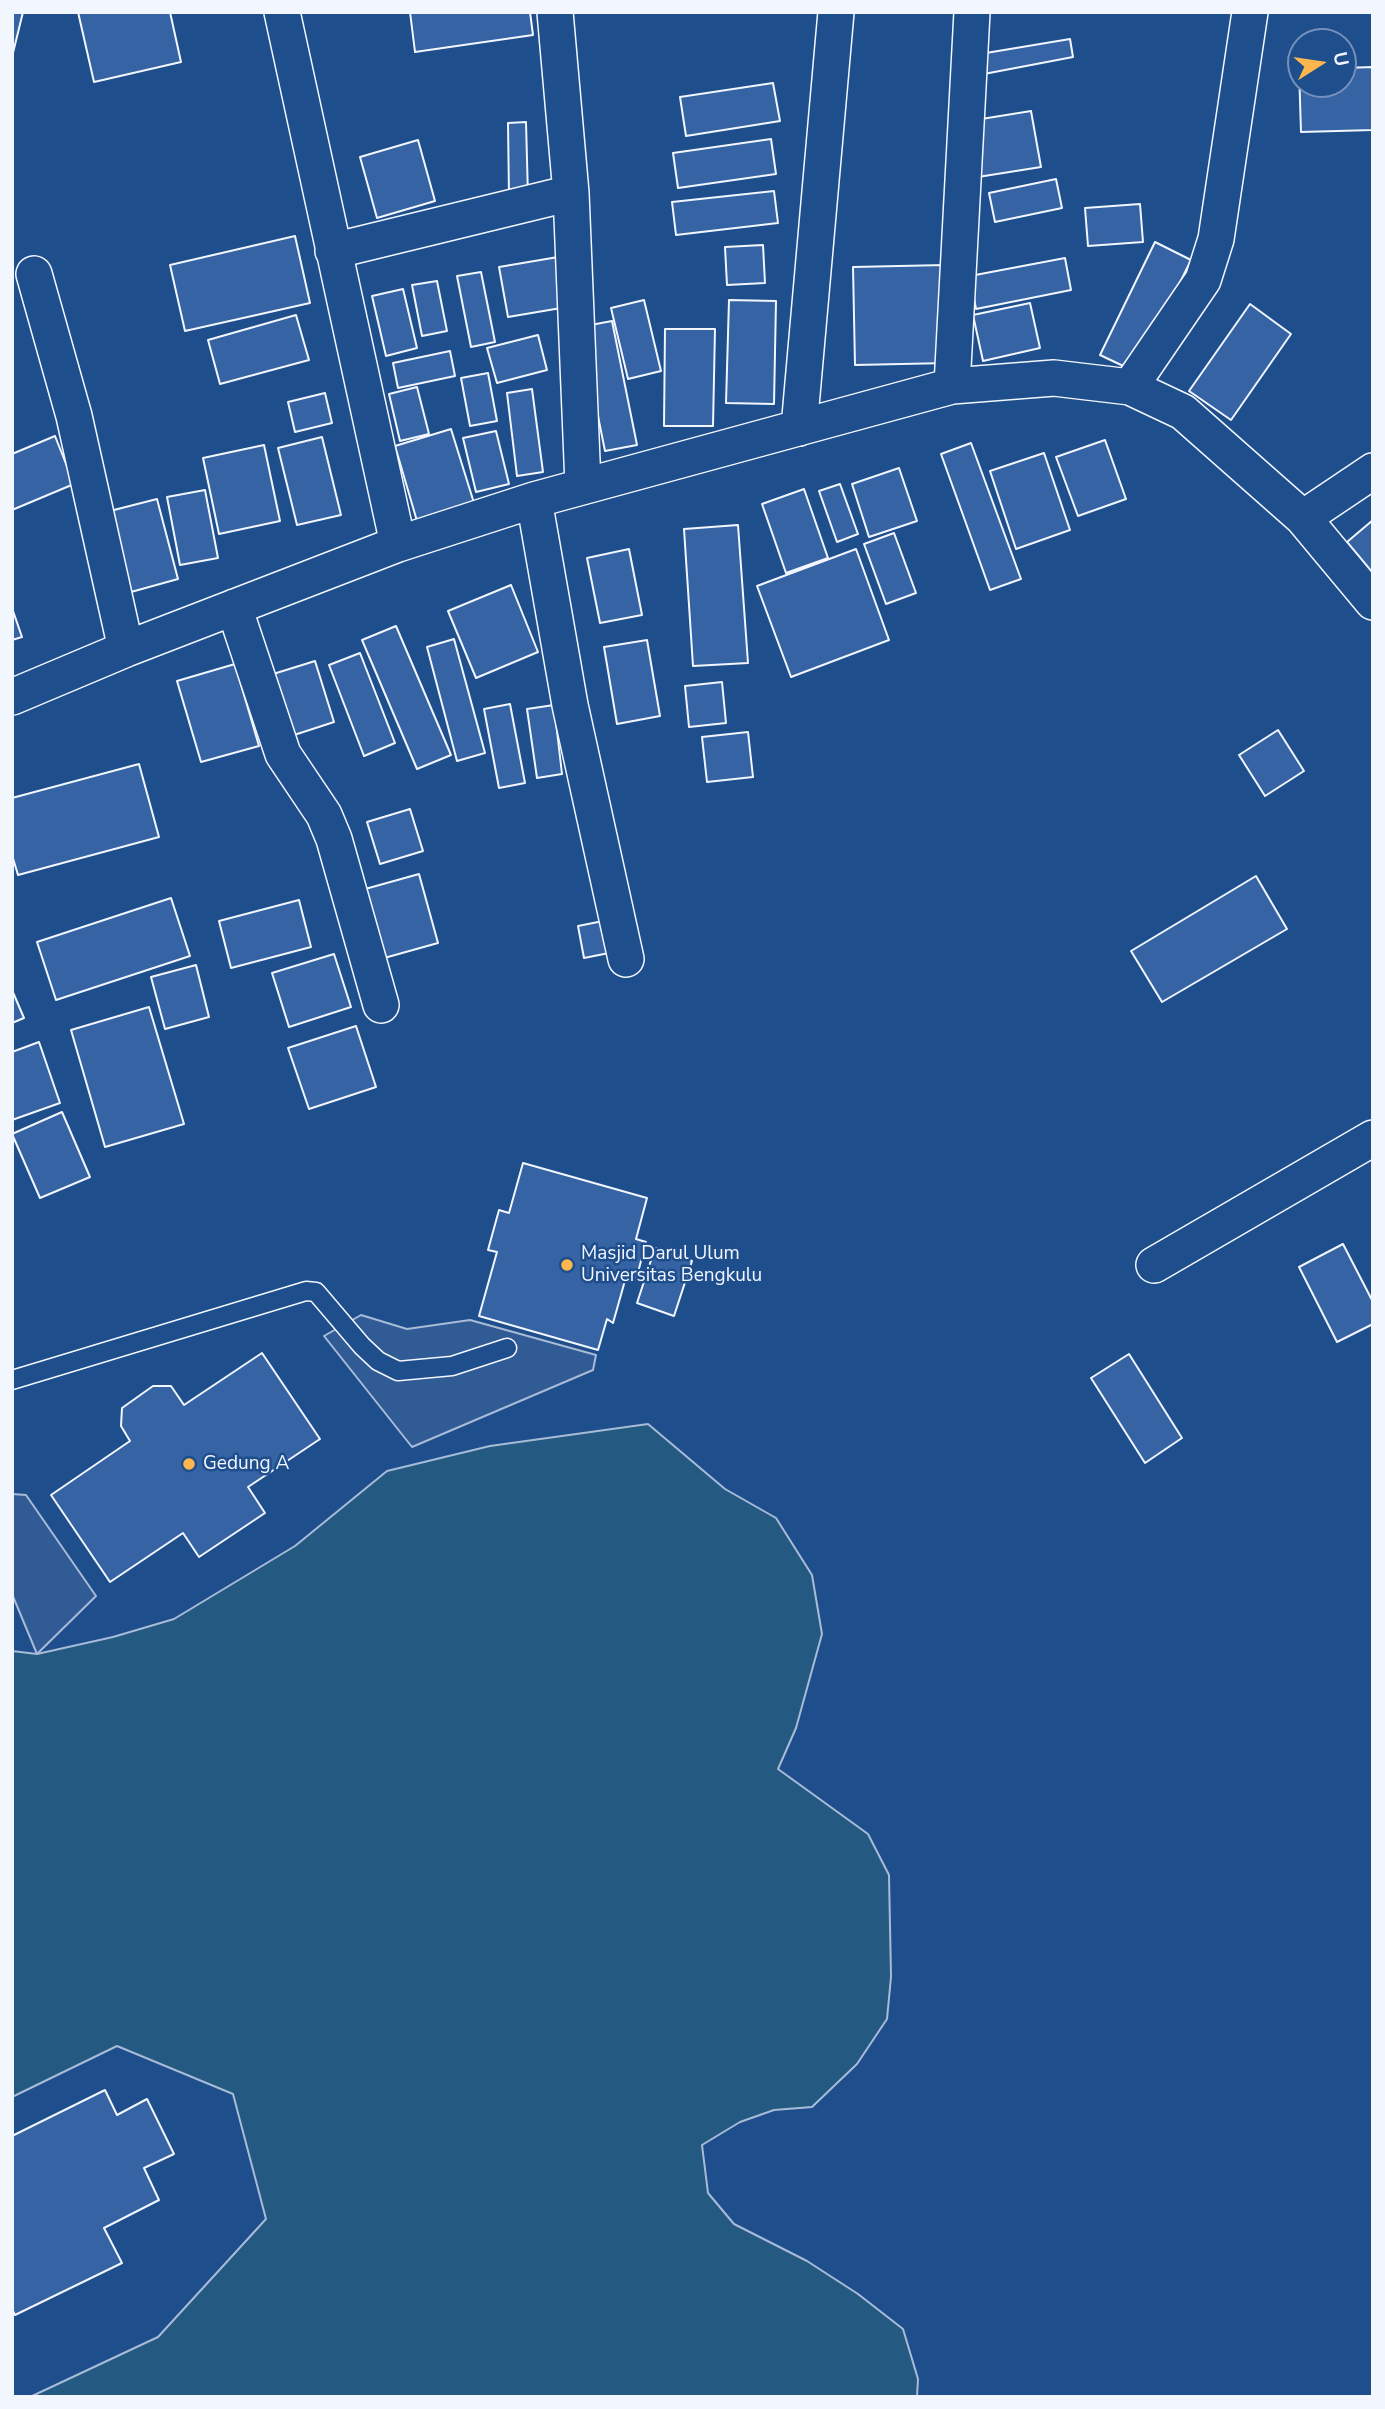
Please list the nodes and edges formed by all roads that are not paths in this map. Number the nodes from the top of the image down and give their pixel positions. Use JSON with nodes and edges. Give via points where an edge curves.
{"nodes":[{"id":1,"x":282,"y":12,"type":"edge"},
{"id":2,"x":555,"y":12,"type":"edge"},
{"id":3,"x":836,"y":12,"type":"edge"},
{"id":4,"x":972,"y":12,"type":"edge"},
{"id":5,"x":1250,"y":12,"type":"edge"},
{"id":6,"x":571,"y":193,"type":"junction"},
{"id":7,"x":333,"y":251,"type":"junction"},
{"id":8,"x":34,"y":274,"type":"dead end"},
{"id":9,"x":951,"y":386,"type":"junction"},
{"id":10,"x":1130,"y":387,"type":"junction"},
{"id":11,"x":799,"y":428,"type":"junction"},
{"id":12,"x":1373,"y":471,"type":"edge"},
{"id":13,"x":583,"y":485,"type":"junction"},
{"id":14,"x":534,"y":500,"type":"junction"},
{"id":15,"x":1303,"y":518,"type":"junction"},
{"id":16,"x":398,"y":544,"type":"junction"},
{"id":17,"x":1373,"y":602,"type":"edge"},
{"id":18,"x":234,"y":607,"type":"junction"},
{"id":19,"x":126,"y":649,"type":"junction"},
{"id":20,"x":12,"y":697,"type":"edge"},
{"id":21,"x":626,"y":959,"type":"dead end"},
{"id":22,"x":381,"y":1005,"type":"dead end"},
{"id":23,"x":1373,"y":1138,"type":"edge"},
{"id":24,"x":1154,"y":1265,"type":"dead end"},
{"id":25,"x":508,"y":1348,"type":"dead end"},
{"id":26,"x":12,"y":1380,"type":"edge"}],
"edges":[{"from":1,"to":7,"type":"street"},
{"from":2,"to":6,"type":"street"},
{"from":3,"to":11,"type":"street"},
{"from":4,"to":9,"type":"street"},
{"from":5,"to":10,"type":"street","via":[[1216,239],[1203,280]]},
{"from":6,"to":7,"type":"street"},
{"from":6,"to":13,"type":"street"},
{"from":7,"to":16,"type":"street"},
{"from":8,"to":19,"type":"street","via":[[74,416]]},
{"from":9,"to":10,"type":"street","via":[[1054,377]]},
{"from":9,"to":11,"type":"street"},
{"from":10,"to":15,"type":"street","via":[[1183,412]]},
{"from":11,"to":13,"type":"street"},
{"from":12,"to":15,"type":"street"},
{"from":13,"to":14,"type":"street"},
{"from":14,"to":16,"type":"street"},
{"from":14,"to":21,"type":"street","via":[[570,705]]},
{"from":15,"to":17,"type":"street"},
{"from":16,"to":18,"type":"street"},
{"from":18,"to":19,"type":"street"},
{"from":18,"to":22,"type":"street","via":[[283,754],[324,815],[334,839]]},
{"from":19,"to":20,"type":"street"},
{"from":23,"to":24,"type":"street"},
{"from":25,"to":26,"type":"lane","via":[[452,1366],[398,1371],[362,1346],[316,1292],[306,1291]]}]}
